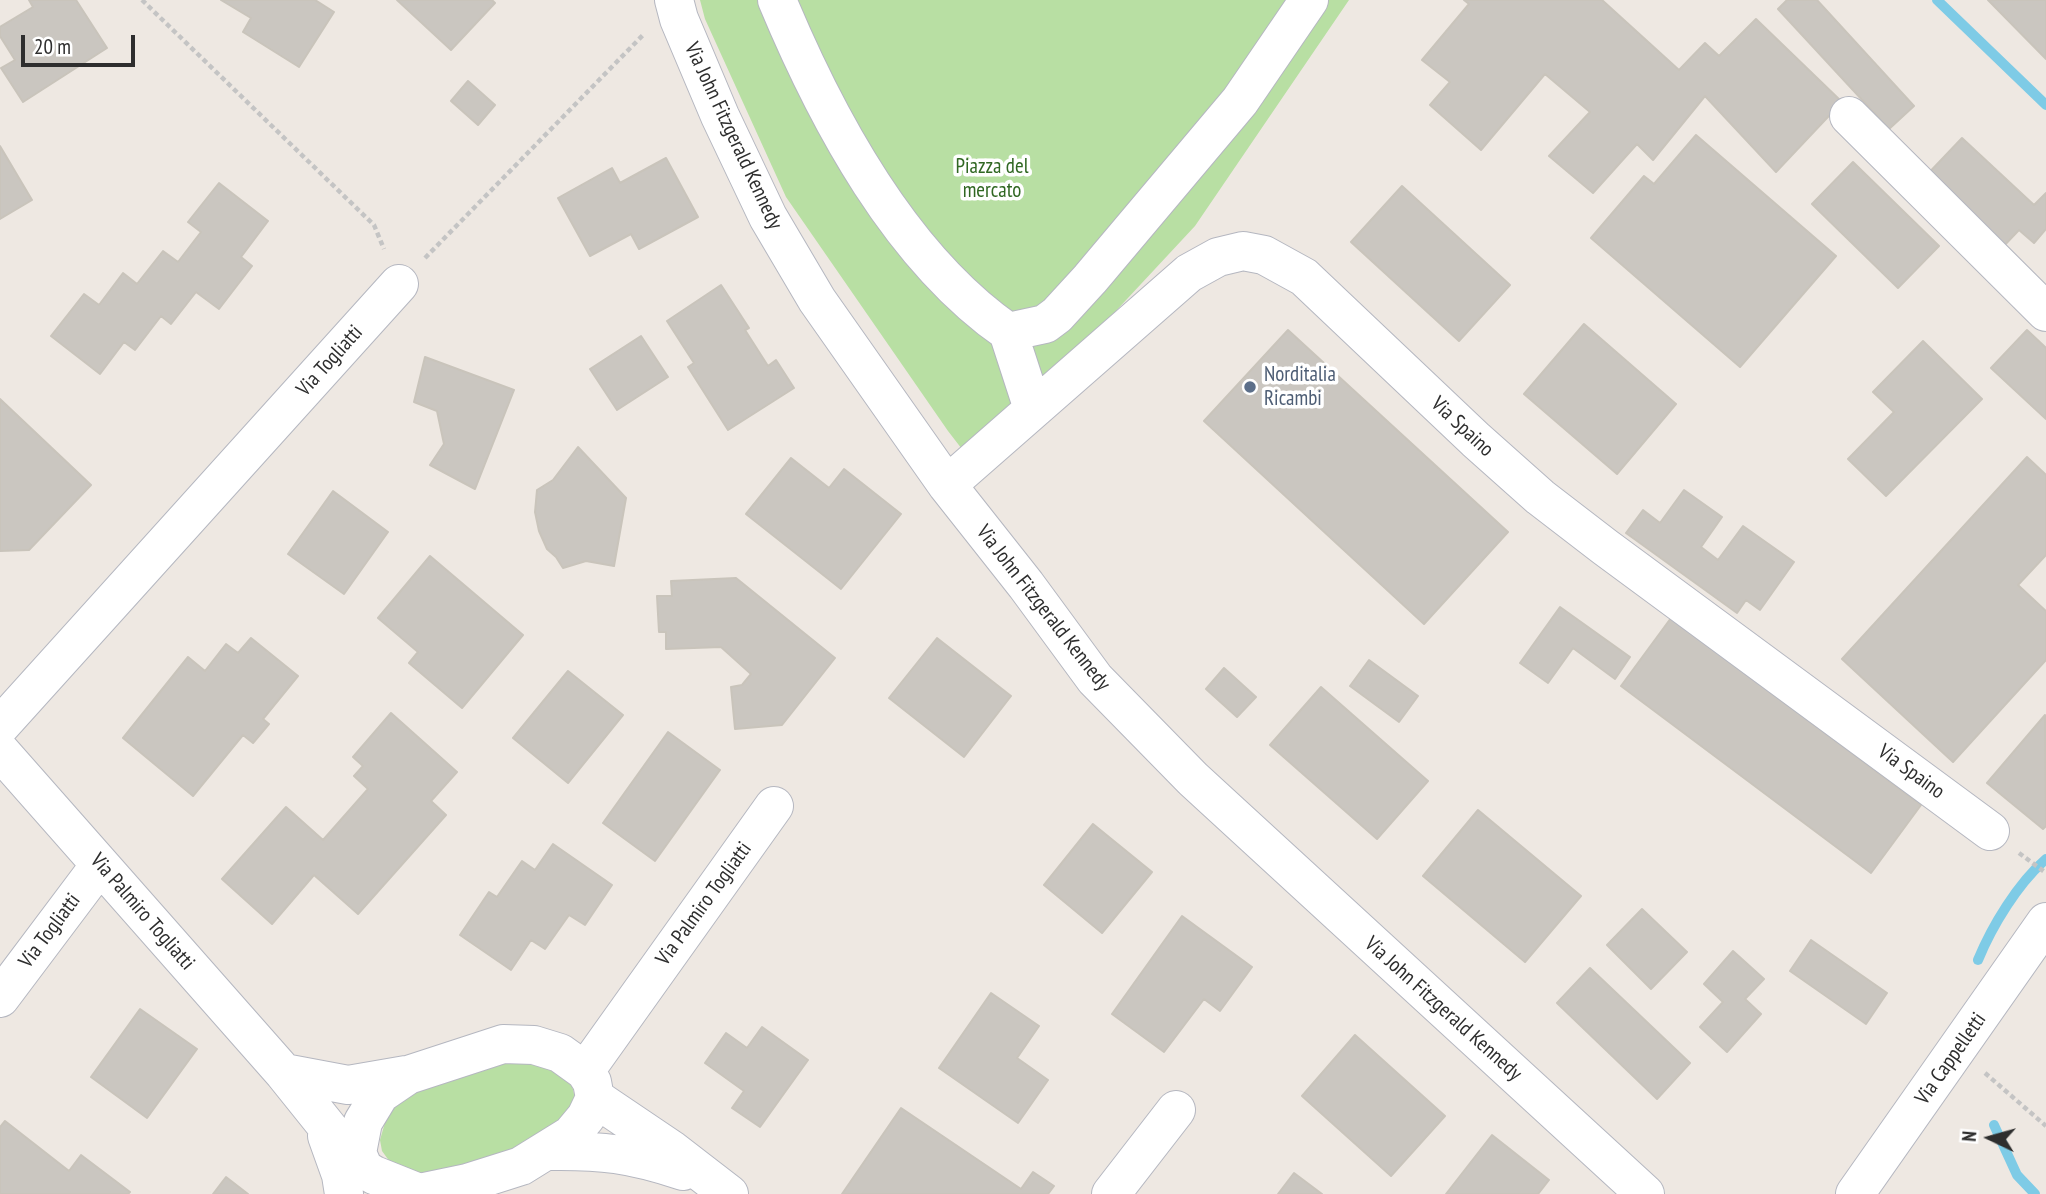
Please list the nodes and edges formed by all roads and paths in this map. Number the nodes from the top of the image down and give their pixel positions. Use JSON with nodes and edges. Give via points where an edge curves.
{"nodes":[{"id":1,"x":142,"y":0,"type":"edge"},
{"id":2,"x":777,"y":0,"type":"edge"},
{"id":3,"x":1309,"y":0,"type":"edge"},
{"id":4,"x":677,"y":9,"type":"edge"},
{"id":5,"x":1849,"y":117,"type":"dead end"},
{"id":6,"x":399,"y":284,"type":"junction"},
{"id":7,"x":2046,"y":312,"type":"edge"},
{"id":8,"x":1008,"y":332,"type":"junction"},
{"id":9,"x":1033,"y":409,"type":"junction"},
{"id":10,"x":947,"y":485,"type":"junction"},
{"id":11,"x":0,"y":726,"type":"edge"},
{"id":12,"x":0,"y":751,"type":"edge"},
{"id":13,"x":774,"y":806,"type":"dead end"},
{"id":14,"x":2002,"y":840,"type":"joint"},
{"id":15,"x":100,"y":865,"type":"junction"},
{"id":16,"x":2046,"y":873,"type":"edge"},
{"id":17,"x":2046,"y":922,"type":"edge"},
{"id":18,"x":0,"y":998,"type":"edge"},
{"id":19,"x":1958,"y":1049,"type":"junction"},
{"id":20,"x":284,"y":1073,"type":"junction"},
{"id":21,"x":408,"y":1075,"type":"junction"},
{"id":22,"x":590,"y":1084,"type":"junction"},
{"id":23,"x":1176,"y":1110,"type":"dead end"},
{"id":24,"x":2046,"y":1126,"type":"edge"},
{"id":25,"x":548,"y":1151,"type":"junction"},
{"id":26,"x":354,"y":1177,"type":"edge"},
{"id":27,"x":719,"y":1187,"type":"edge"},
{"id":28,"x":418,"y":1194,"type":"edge"},
{"id":29,"x":1111,"y":1194,"type":"edge"},
{"id":30,"x":1645,"y":1194,"type":"edge"},
{"id":31,"x":1855,"y":1194,"type":"edge"}],
"edges":[{"from":1,"to":6,"type":"path","via":[[374,225]]},
{"from":2,"to":8,"type":"street","via":[[829,110],[903,229],[956,291]]},
{"from":3,"to":8,"type":"street","via":[[1240,101],[1090,279],[1045,324]]},
{"from":4,"to":6,"type":"path","via":[[650,29]]},
{"from":4,"to":10,"type":"street","name":"Via John Fitzgerald Kennedy","via":[[768,217],[817,300]]},
{"from":5,"to":7,"type":"street"},
{"from":6,"to":11,"type":"street","name":"Via Togliatti"},
{"from":8,"to":9,"type":"street"},
{"from":9,"to":10,"type":"street","name":"Via Spaino"},
{"from":9,"to":14,"type":"street","name":"Via Spaino","via":[[1205,262],[1243,251],[1278,261],[1315,287],[1540,496]]},
{"from":10,"to":30,"type":"street","name":"Via John Fitzgerald Kennedy","via":[[1095,679],[1193,779]]},
{"from":12,"to":15,"type":"street","name":"Via Palmiro Togliatti"},
{"from":13,"to":22,"type":"street","name":"Via Palmiro Togliatti"},
{"from":14,"to":16,"type":"path"},
{"from":15,"to":18,"type":"street","name":"Via Togliatti"},
{"from":15,"to":20,"type":"street","name":"Via Palmiro Togliatti"},
{"from":17,"to":19,"type":"street","name":"Via Cappelletti"},
{"from":19,"to":24,"type":"path"},
{"from":19,"to":31,"type":"street","name":"Via Cappelletti"},
{"from":20,"to":21,"type":"street","via":[[348,1086]]},
{"from":20,"to":26,"type":"street","name":"Via Palmiro Togliatti","via":[[341,1144]]},
{"from":21,"to":22,"type":"street","via":[[503,1044],[534,1045],[560,1053]]},
{"from":21,"to":26,"type":"street","via":[[380,1094],[363,1122]]},
{"from":22,"to":25,"type":"street","name":"Via Palmiro Togliatti","via":[[586,1117]]},
{"from":22,"to":27,"type":"street"},
{"from":23,"to":29,"type":"street"},
{"from":25,"to":27,"type":"street","via":[[598,1150],[643,1158]]},
{"from":25,"to":28,"type":"street","name":"Via Palmiro Togliatti","via":[[521,1166],[467,1184]]},
{"from":26,"to":28,"type":"street","name":"Via Palmiro Togliatti","via":[[374,1175]]}]}
